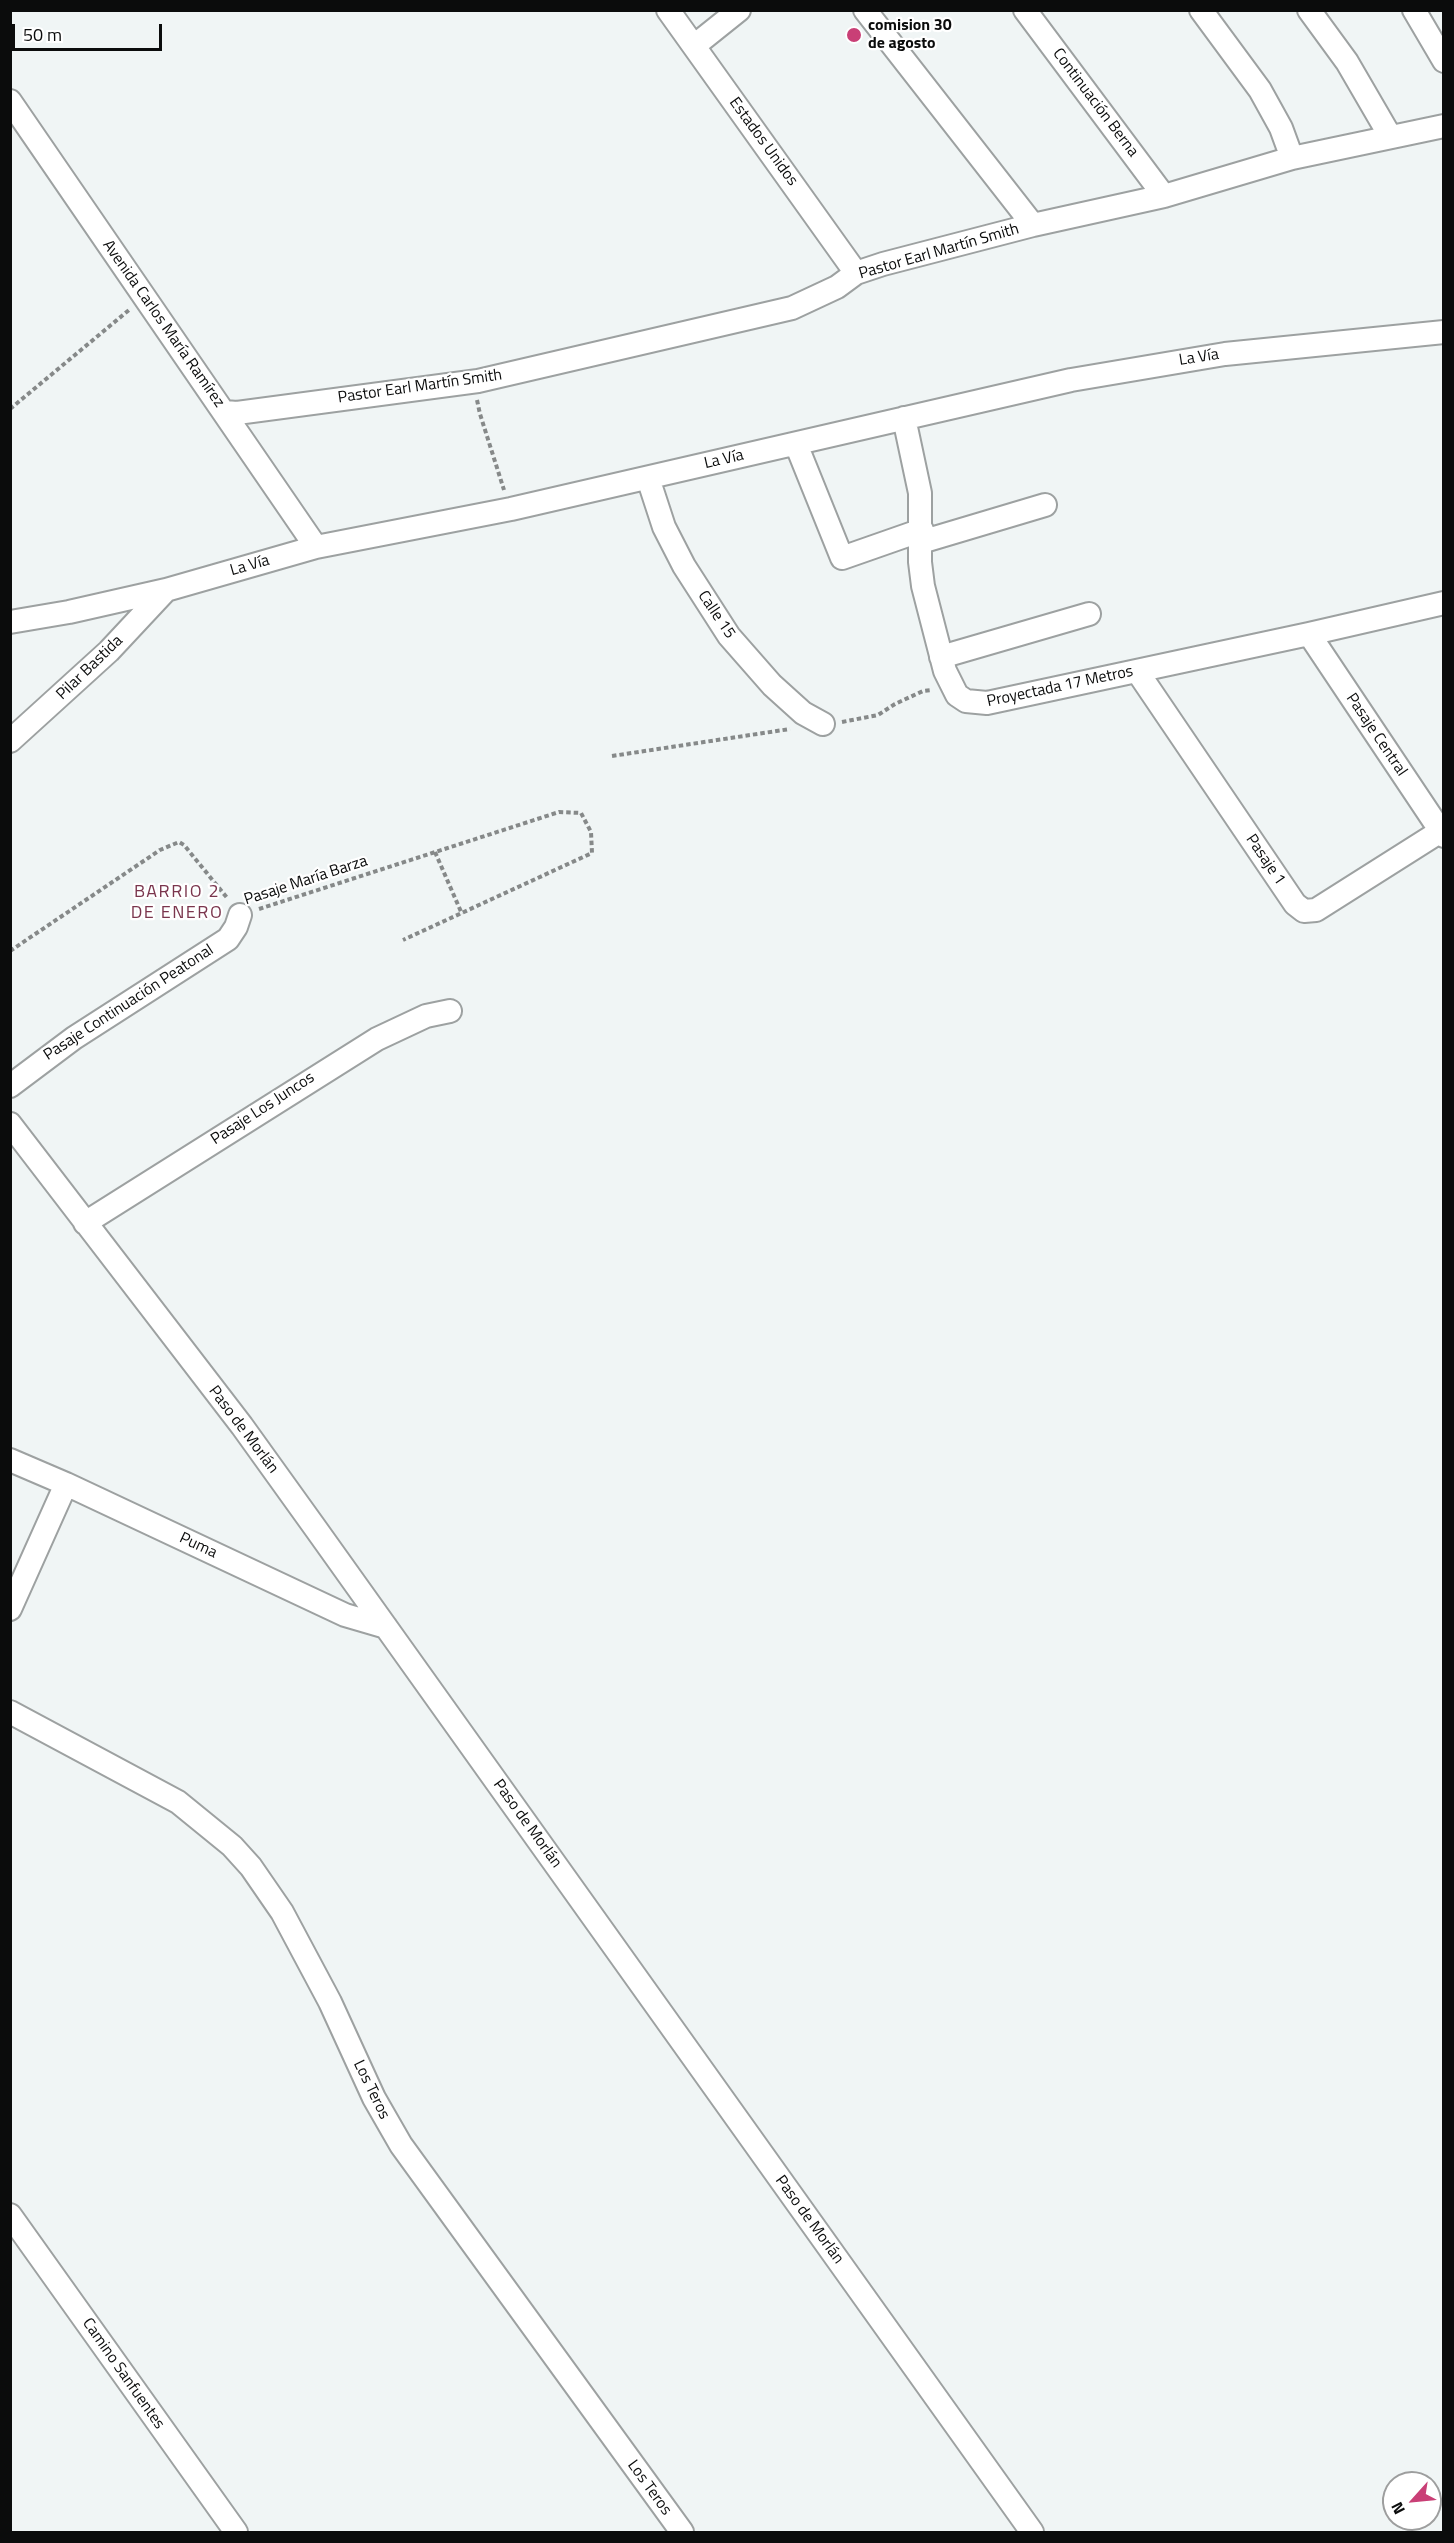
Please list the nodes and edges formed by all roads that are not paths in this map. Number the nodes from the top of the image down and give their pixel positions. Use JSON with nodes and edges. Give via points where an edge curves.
{"nodes":[{"id":1,"x":668,"y":10,"type":"edge"},
{"id":2,"x":739,"y":10,"type":"edge"},
{"id":3,"x":865,"y":10,"type":"edge"},
{"id":4,"x":1026,"y":10,"type":"edge"},
{"id":5,"x":1201,"y":10,"type":"edge"},
{"id":6,"x":1309,"y":10,"type":"edge"},
{"id":7,"x":1414,"y":10,"type":"edge"},
{"id":8,"x":694,"y":46,"type":"junction"},
{"id":9,"x":1443,"y":61,"type":"edge"},
{"id":10,"x":10,"y":101,"type":"edge"},
{"id":11,"x":1443,"y":126,"type":"edge"},
{"id":12,"x":1390,"y":136,"type":"junction"},
{"id":13,"x":1292,"y":158,"type":"junction"},
{"id":14,"x":1164,"y":196,"type":"junction"},
{"id":15,"x":1033,"y":225,"type":"junction"},
{"id":16,"x":856,"y":273,"type":"junction"},
{"id":17,"x":1443,"y":332,"type":"edge"},
{"id":18,"x":225,"y":412,"type":"junction"},
{"id":19,"x":904,"y":418,"type":"junction"},
{"id":20,"x":796,"y":444,"type":"junction"},
{"id":21,"x":648,"y":478,"type":"junction"},
{"id":22,"x":1045,"y":505,"type":"dead end"},
{"id":23,"x":921,"y":536,"type":"junction"},
{"id":24,"x":316,"y":547,"type":"junction"},
{"id":25,"x":166,"y":590,"type":"junction"},
{"id":26,"x":1443,"y":603,"type":"edge"},
{"id":27,"x":1089,"y":614,"type":"dead end"},
{"id":28,"x":10,"y":622,"type":"edge"},
{"id":29,"x":1309,"y":634,"type":"junction"},
{"id":30,"x":941,"y":657,"type":"junction"},
{"id":31,"x":1137,"y":671,"type":"junction"},
{"id":32,"x":823,"y":724,"type":"road end"},
{"id":33,"x":10,"y":741,"type":"edge"},
{"id":34,"x":1442,"y":832,"type":"edge"},
{"id":35,"x":240,"y":915,"type":"road end"},
{"id":36,"x":450,"y":1011,"type":"dead end"},
{"id":37,"x":10,"y":1086,"type":"edge"},
{"id":38,"x":10,"y":1124,"type":"edge"},
{"id":39,"x":85,"y":1223,"type":"junction"},
{"id":40,"x":10,"y":1460,"type":"edge"},
{"id":41,"x":66,"y":1484,"type":"junction"},
{"id":42,"x":10,"y":1609,"type":"edge"},
{"id":43,"x":386,"y":1627,"type":"junction"},
{"id":44,"x":10,"y":1713,"type":"edge"},
{"id":45,"x":10,"y":2215,"type":"edge"},
{"id":46,"x":236,"y":2532,"type":"edge"},
{"id":47,"x":682,"y":2532,"type":"edge"},
{"id":48,"x":1032,"y":2532,"type":"edge"}],
"edges":[{"from":1,"to":8,"type":"street","name":"Estados Unidos"},
{"from":2,"to":8,"type":"street"},
{"from":3,"to":15,"type":"street"},
{"from":4,"to":14,"type":"street","name":"Continuación Berna"},
{"from":5,"to":13,"type":"street","via":[[1260,90]]},
{"from":6,"to":12,"type":"street","via":[[1357,77]]},
{"from":7,"to":9,"type":"street"},
{"from":8,"to":16,"type":"street","name":"Estados Unidos"},
{"from":10,"to":18,"type":"street","name":"Avenida Carlos María Ramírez"},
{"from":11,"to":12,"type":"street","name":"Pastor Earl Martín Smith"},
{"from":12,"to":13,"type":"street","name":"Pastor Earl Martín Smith"},
{"from":13,"to":14,"type":"street","name":"Pastor Earl Martín Smith"},
{"from":14,"to":15,"type":"street","name":"Pastor Earl Martín Smith"},
{"from":15,"to":16,"type":"street","name":"Pastor Earl Martín Smith"},
{"from":16,"to":18,"type":"street","name":"Pastor Earl Martín Smith","via":[[837,288],[792,308],[478,381]]},
{"from":17,"to":19,"type":"street","name":"La Vía","via":[[1204,357],[1071,380]]},
{"from":18,"to":24,"type":"street","name":"Avenida Carlos María Ramírez"},
{"from":19,"to":20,"type":"street","name":"La Vía"},
{"from":19,"to":23,"type":"street","via":[[919,482]]},
{"from":20,"to":21,"type":"street","name":"La Vía"},
{"from":20,"to":23,"type":"street","via":[[842,558]]},
{"from":21,"to":24,"type":"street","name":"La Vía"},
{"from":21,"to":32,"type":"street","name":"Calle 15","via":[[664,527],[729,636],[772,685],[803,713]]},
{"from":22,"to":23,"type":"street"},
{"from":23,"to":30,"type":"street","via":[[923,586]]},
{"from":24,"to":25,"type":"street","name":"La Vía"},
{"from":25,"to":28,"type":"street","name":"La Vía"},
{"from":25,"to":33,"type":"street","name":"Pilar Bastida","via":[[109,651]]},
{"from":26,"to":29,"type":"street","name":"Proyectada 17 Metros"},
{"from":27,"to":30,"type":"street"},
{"from":29,"to":31,"type":"street","name":"Proyectada 17 Metros"},
{"from":29,"to":34,"type":"street","name":"Pasaje Central"},
{"from":30,"to":31,"type":"street","name":"Proyectada 17 Metros","via":[[957,695],[966,701],[987,703]]},
{"from":31,"to":34,"type":"street","name":"Pasaje 1","via":[[1295,904],[1304,911],[1316,910]]},
{"from":35,"to":37,"type":"street","name":"Pasaje Continuación Peatonal","via":[[228,939],[74,1038]]},
{"from":36,"to":39,"type":"street","name":"Pasaje Los Juncos","via":[[426,1016],[376,1039]]},
{"from":38,"to":39,"type":"street","name":"Paso de Morlán"},
{"from":39,"to":43,"type":"street","name":"Paso de Morlán","via":[[242,1426]]},
{"from":40,"to":41,"type":"street","name":"Puma"},
{"from":41,"to":42,"type":"street"},
{"from":41,"to":43,"type":"street","name":"Puma","via":[[345,1615]]},
{"from":43,"to":48,"type":"street","name":"Paso de Morlán"},
{"from":44,"to":47,"type":"street","name":"Los Teros","via":[[178,1802],[232,1846],[251,1868],[282,1912],[401,2145]]},
{"from":45,"to":46,"type":"street","name":"Camino Sanfuentes"}]}
